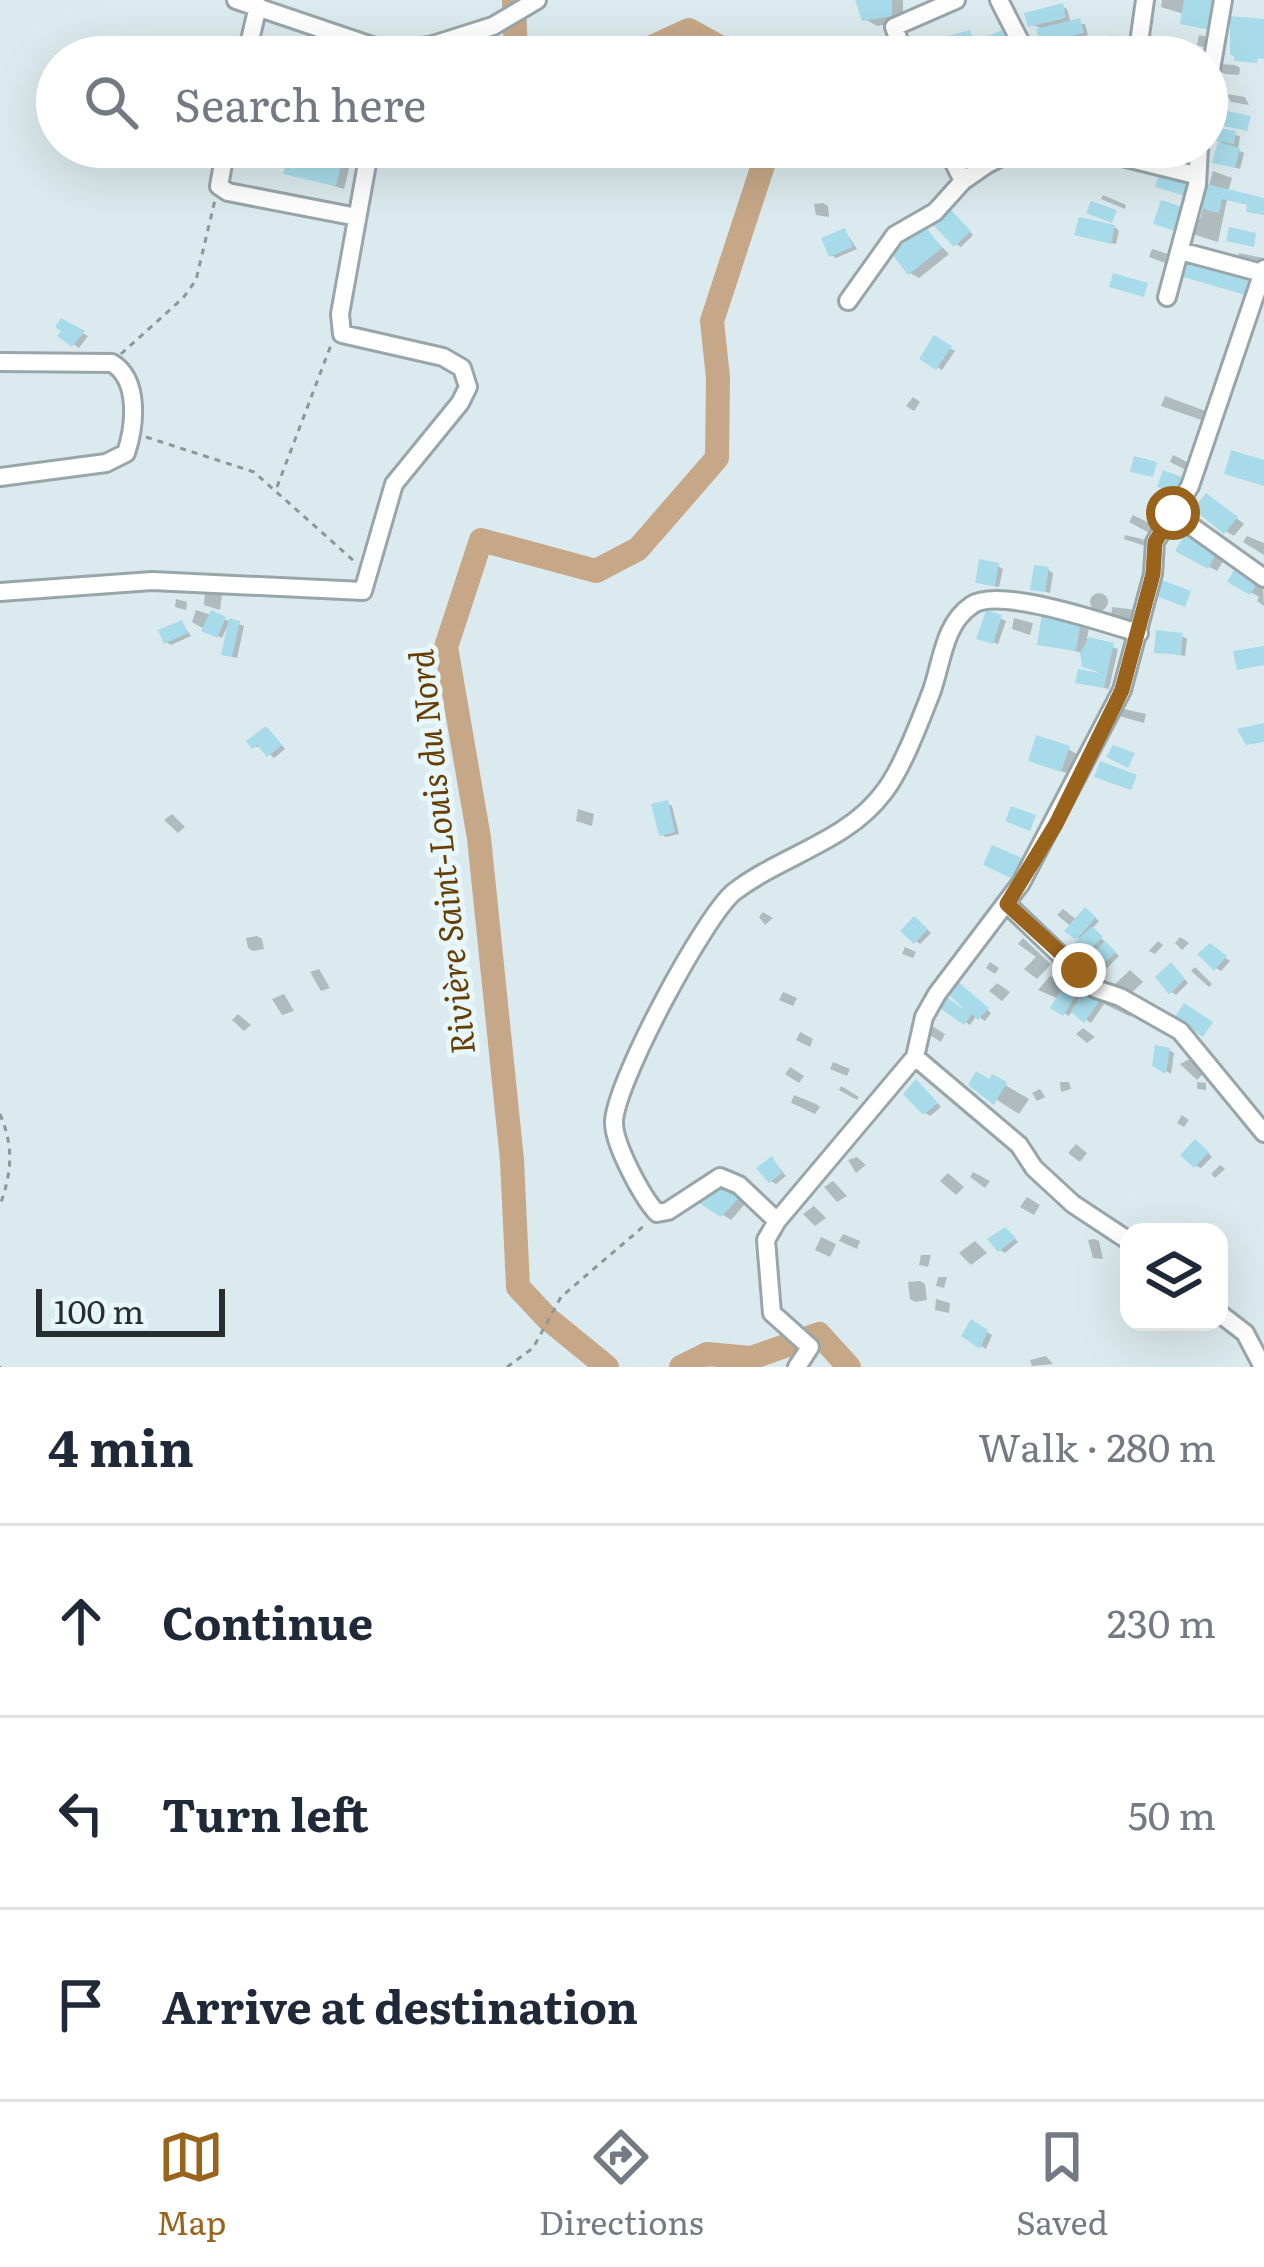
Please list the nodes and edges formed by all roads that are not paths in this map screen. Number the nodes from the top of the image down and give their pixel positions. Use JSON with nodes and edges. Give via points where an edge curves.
{"nodes":[{"id":1,"x":236,"y":0,"type":"edge"},
{"id":2,"x":537,"y":0,"type":"edge"},
{"id":3,"x":956,"y":0,"type":"edge"},
{"id":4,"x":999,"y":0,"type":"edge"},
{"id":5,"x":1145,"y":0,"type":"edge"},
{"id":6,"x":1223,"y":0,"type":"edge"},
{"id":7,"x":258,"y":6,"type":"junction"},
{"id":8,"x":251,"y":36,"type":"edge"},
{"id":9,"x":344,"y":36,"type":"edge"},
{"id":10,"x":461,"y":36,"type":"edge"},
{"id":11,"x":897,"y":36,"type":"edge"},
{"id":12,"x":1017,"y":36,"type":"edge"},
{"id":13,"x":1139,"y":36,"type":"edge"},
{"id":14,"x":1217,"y":36,"type":"edge"},
{"id":15,"x":222,"y":168,"type":"edge"},
{"id":16,"x":366,"y":168,"type":"edge"},
{"id":17,"x":956,"y":168,"type":"edge"},
{"id":18,"x":985,"y":168,"type":"edge"},
{"id":19,"x":1173,"y":168,"type":"edge"},
{"id":20,"x":1198,"y":168,"type":"edge"},
{"id":21,"x":1191,"y":174,"type":"dead end"},
{"id":22,"x":963,"y":181,"type":"junction"},
{"id":23,"x":357,"y":217,"type":"junction"},
{"id":24,"x":1180,"y":251,"type":"junction"},
{"id":25,"x":1263,"y":271,"type":"edge"},
{"id":26,"x":1167,"y":297,"type":"dead end"},
{"id":27,"x":848,"y":301,"type":"dead end"},
{"id":28,"x":0,"y":362,"type":"edge"},
{"id":29,"x":0,"y":476,"type":"edge"},
{"id":30,"x":1173,"y":513,"type":"junction"},
{"id":31,"x":1264,"y":578,"type":"edge"},
{"id":32,"x":0,"y":592,"type":"edge"},
{"id":33,"x":1139,"y":633,"type":"junction"},
{"id":34,"x":1007,"y":904,"type":"junction"},
{"id":35,"x":915,"y":1057,"type":"junction"},
{"id":36,"x":1264,"y":1133,"type":"edge"},
{"id":37,"x":777,"y":1221,"type":"junction"},
{"id":38,"x":1120,"y":1235,"type":"edge"},
{"id":39,"x":1228,"y":1320,"type":"edge"},
{"id":40,"x":797,"y":1367,"type":"edge"},
{"id":41,"x":1263,"y":1367,"type":"edge"}],
"edges":[{"from":1,"to":7,"type":"street"},
{"from":2,"to":10,"type":"street"},
{"from":3,"to":11,"type":"street","via":[[894,27]]},
{"from":4,"to":12,"type":"street"},
{"from":5,"to":13,"type":"street"},
{"from":6,"to":14,"type":"street"},
{"from":7,"to":8,"type":"street"},
{"from":7,"to":9,"type":"street"},
{"from":15,"to":23,"type":"street","via":[[219,186],[228,192]]},
{"from":16,"to":23,"type":"street"},
{"from":17,"to":22,"type":"street"},
{"from":18,"to":22,"type":"street"},
{"from":19,"to":21,"type":"street"},
{"from":20,"to":24,"type":"street"},
{"from":22,"to":27,"type":"street","via":[[935,212],[895,235]]},
{"from":23,"to":32,"type":"street","via":[[342,334],[443,356],[462,368],[468,387],[394,484],[363,591],[152,581]]},
{"from":24,"to":25,"type":"street"},
{"from":24,"to":26,"type":"street"},
{"from":25,"to":30,"type":"street","via":[[1190,486]]},
{"from":28,"to":29,"type":"street","via":[[112,363],[129,381],[133,432],[126,453],[106,463]]},
{"from":30,"to":31,"type":"street"},
{"from":30,"to":33,"type":"street","via":[[1155,542]]},
{"from":33,"to":34,"type":"street","via":[[1122,690]]},
{"from":33,"to":37,"type":"street","via":[[996,598],[969,606],[946,638],[931,693],[886,790],[854,824],[715,910],[619,1097],[614,1125],[657,1213],[720,1177]]},
{"from":34,"to":35,"type":"street","via":[[937,994]]},
{"from":34,"to":36,"type":"street","via":[[1096,989],[1180,1030]]},
{"from":35,"to":37,"type":"street"},
{"from":35,"to":38,"type":"street","via":[[1019,1145],[1073,1204]]},
{"from":37,"to":40,"type":"street","via":[[766,1240],[772,1313],[810,1347]]},
{"from":39,"to":41,"type":"street"}]}
